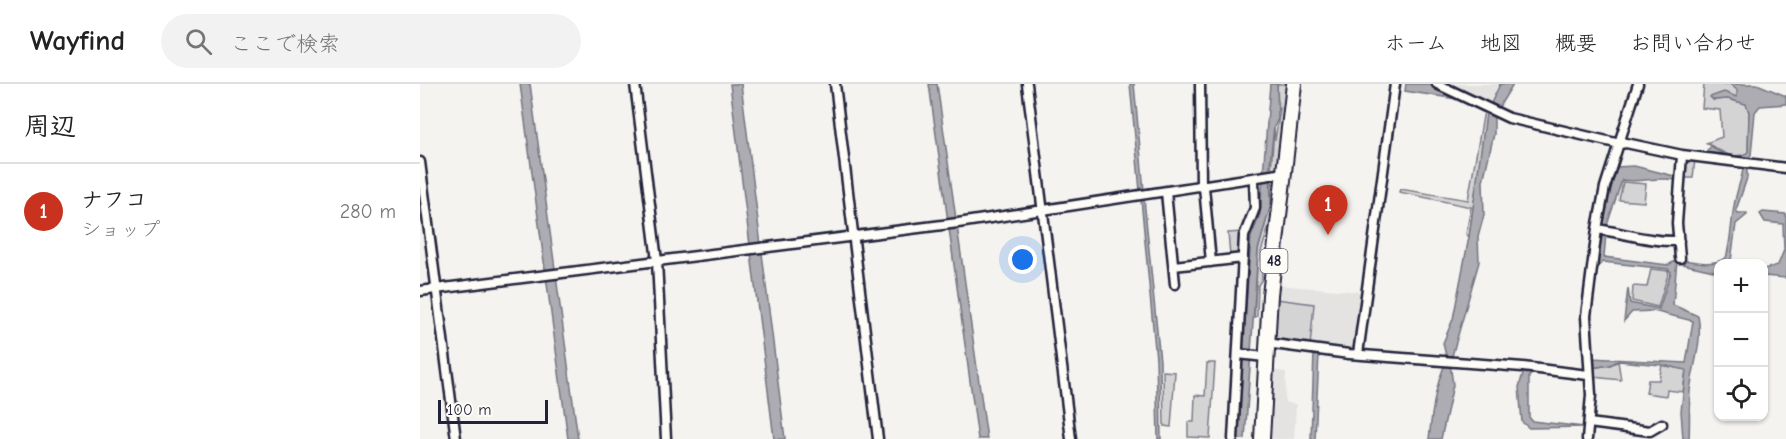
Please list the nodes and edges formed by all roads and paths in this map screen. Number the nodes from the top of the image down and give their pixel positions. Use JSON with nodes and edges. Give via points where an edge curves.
{"nodes":[{"id":1,"x":635,"y":84,"type":"edge"},
{"id":2,"x":835,"y":84,"type":"edge"},
{"id":3,"x":1027,"y":84,"type":"edge"},
{"id":4,"x":1200,"y":84,"type":"edge"},
{"id":5,"x":1294,"y":84,"type":"edge"},
{"id":6,"x":1395,"y":84,"type":"edge"},
{"id":7,"x":1437,"y":84,"type":"edge"},
{"id":8,"x":1638,"y":84,"type":"edge"},
{"id":9,"x":1620,"y":144,"type":"junction"},
{"id":10,"x":1682,"y":155,"type":"junction"},
{"id":11,"x":420,"y":162,"type":"edge"},
{"id":12,"x":1786,"y":168,"type":"edge"},
{"id":13,"x":1279,"y":175,"type":"junction"},
{"id":14,"x":1257,"y":179,"type":"junction"},
{"id":15,"x":1202,"y":187,"type":"junction"},
{"id":16,"x":1166,"y":192,"type":"junction"},
{"id":17,"x":1042,"y":209,"type":"junction"},
{"id":18,"x":1597,"y":229,"type":"junction"},
{"id":19,"x":853,"y":236,"type":"junction"},
{"id":20,"x":1678,"y":241,"type":"junction"},
{"id":21,"x":1243,"y":258,"type":"junction"},
{"id":22,"x":1680,"y":258,"type":"dead end"},
{"id":23,"x":657,"y":261,"type":"junction"},
{"id":24,"x":1211,"y":262,"type":"junction"},
{"id":25,"x":1173,"y":266,"type":"junction"},
{"id":26,"x":1175,"y":284,"type":"dead end"},
{"id":27,"x":435,"y":289,"type":"junction"},
{"id":28,"x":420,"y":291,"type":"edge"},
{"id":29,"x":1262,"y":352,"type":"junction"},
{"id":30,"x":1238,"y":354,"type":"junction"},
{"id":31,"x":1358,"y":354,"type":"junction"},
{"id":32,"x":1588,"y":375,"type":"junction"},
{"id":33,"x":1589,"y":423,"type":"junction"},
{"id":34,"x":1662,"y":424,"type":"dead end"},
{"id":35,"x":456,"y":439,"type":"edge"},
{"id":36,"x":666,"y":439,"type":"edge"},
{"id":37,"x":878,"y":439,"type":"edge"},
{"id":38,"x":1071,"y":439,"type":"edge"},
{"id":39,"x":1233,"y":439,"type":"edge"},
{"id":40,"x":1262,"y":439,"type":"edge"},
{"id":41,"x":1587,"y":439,"type":"edge"}],
"edges":[{"from":1,"to":23,"type":"street"},
{"from":2,"to":19,"type":"street"},
{"from":3,"to":17,"type":"street"},
{"from":4,"to":15,"type":"street"},
{"from":5,"to":13,"type":"main road","number":"48"},
{"from":6,"to":31,"type":"street"},
{"from":7,"to":9,"type":"street","via":[[1498,114]]},
{"from":8,"to":9,"type":"street"},
{"from":9,"to":10,"type":"street"},
{"from":9,"to":18,"type":"street","via":[[1605,187]]},
{"from":10,"to":12,"type":"street"},
{"from":10,"to":20,"type":"street"},
{"from":11,"to":27,"type":"street"},
{"from":13,"to":14,"type":"street"},
{"from":13,"to":29,"type":"main road","number":"48"},
{"from":14,"to":15,"type":"street"},
{"from":14,"to":21,"type":"street","via":[[1255,208],[1244,236]]},
{"from":15,"to":16,"type":"street"},
{"from":15,"to":24,"type":"street"},
{"from":16,"to":17,"type":"street"},
{"from":16,"to":25,"type":"street"},
{"from":17,"to":19,"type":"street"},
{"from":17,"to":38,"type":"street"},
{"from":18,"to":20,"type":"street","via":[[1636,234],[1658,242]]},
{"from":18,"to":32,"type":"street","via":[[1586,316]]},
{"from":19,"to":23,"type":"street"},
{"from":19,"to":37,"type":"street"},
{"from":20,"to":22,"type":"street"},
{"from":21,"to":24,"type":"street"},
{"from":21,"to":30,"type":"street"},
{"from":23,"to":27,"type":"street"},
{"from":23,"to":36,"type":"street"},
{"from":24,"to":25,"type":"street"},
{"from":25,"to":26,"type":"street"},
{"from":27,"to":28,"type":"street"},
{"from":27,"to":35,"type":"street"},
{"from":29,"to":30,"type":"street"},
{"from":29,"to":31,"type":"street"},
{"from":29,"to":40,"type":"main road","number":"48"},
{"from":30,"to":39,"type":"street"},
{"from":31,"to":32,"type":"street"},
{"from":32,"to":33,"type":"street"},
{"from":33,"to":34,"type":"street","via":[[1650,431]]},
{"from":33,"to":41,"type":"street"}]}
